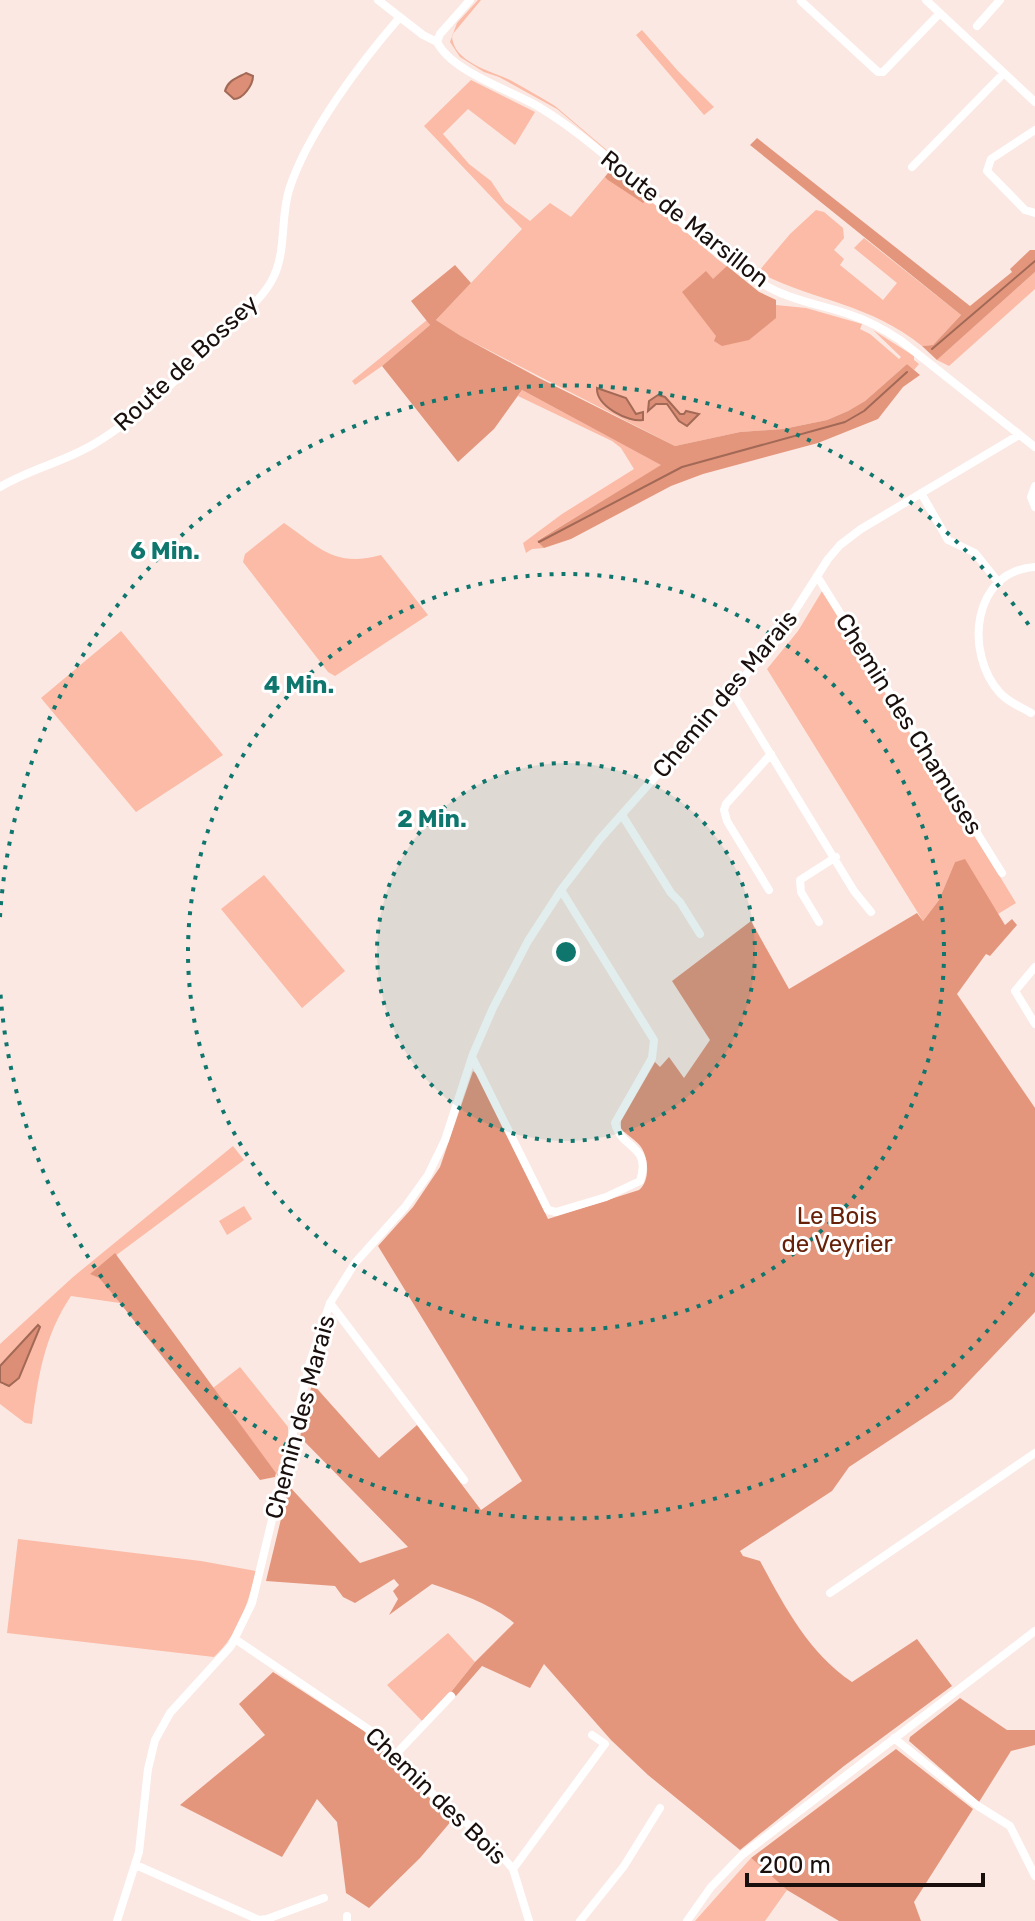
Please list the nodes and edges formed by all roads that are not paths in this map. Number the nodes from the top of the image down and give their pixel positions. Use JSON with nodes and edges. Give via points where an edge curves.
{"nodes":[{"id":1,"x":378,"y":0,"type":"edge"},
{"id":2,"x":470,"y":0,"type":"edge"},
{"id":3,"x":926,"y":0,"type":"edge"},
{"id":4,"x":1000,"y":0,"type":"edge"},
{"id":5,"x":801,"y":1,"type":"edge"},
{"id":6,"x":940,"y":13,"type":"junction"},
{"id":7,"x":400,"y":17,"type":"junction"},
{"id":8,"x":977,"y":26,"type":"dead end"},
{"id":9,"x":437,"y":42,"type":"junction"},
{"id":10,"x":1003,"y":74,"type":"junction"},
{"id":11,"x":1035,"y":102,"type":"edge"},
{"id":12,"x":1035,"y":130,"type":"edge"},
{"id":13,"x":912,"y":167,"type":"dead end"},
{"id":14,"x":1035,"y":213,"type":"edge"},
{"id":15,"x":1019,"y":435,"type":"junction"},
{"id":16,"x":1035,"y":447,"type":"edge"},
{"id":17,"x":1035,"y":486,"type":"edge"},
{"id":18,"x":0,"y":487,"type":"edge"},
{"id":19,"x":921,"y":493,"type":"junction"},
{"id":20,"x":1035,"y":507,"type":"edge"},
{"id":21,"x":1035,"y":567,"type":"edge"},
{"id":22,"x":817,"y":576,"type":"junction"},
{"id":23,"x":999,"y":583,"type":"junction"},
{"id":24,"x":732,"y":691,"type":"junction"},
{"id":25,"x":1031,"y":713,"type":"dead end"},
{"id":26,"x":771,"y":754,"type":"junction"},
{"id":27,"x":622,"y":815,"type":"junction"},
{"id":28,"x":836,"y":857,"type":"junction"},
{"id":29,"x":1002,"y":873,"type":"dead end"},
{"id":30,"x":561,"y":890,"type":"junction"},
{"id":31,"x":769,"y":890,"type":"dead end"},
{"id":32,"x":871,"y":912,"type":"dead end"},
{"id":33,"x":819,"y":922,"type":"dead end"},
{"id":34,"x":700,"y":934,"type":"dead end"},
{"id":35,"x":1035,"y":967,"type":"edge"},
{"id":36,"x":1035,"y":1024,"type":"edge"},
{"id":37,"x":472,"y":1057,"type":"junction"},
{"id":38,"x":330,"y":1303,"type":"junction"},
{"id":39,"x":1035,"y":1453,"type":"edge"},
{"id":40,"x":464,"y":1480,"type":"dead end"},
{"id":41,"x":830,"y":1593,"type":"dead end"},
{"id":42,"x":1035,"y":1631,"type":"edge"},
{"id":43,"x":235,"y":1639,"type":"junction"},
{"id":44,"x":451,"y":1696,"type":"dead end"},
{"id":45,"x":592,"y":1735,"type":"dead end"},
{"id":46,"x":894,"y":1738,"type":"junction"},
{"id":47,"x":395,"y":1755,"type":"junction"},
{"id":48,"x":660,"y":1808,"type":"dead end"},
{"id":49,"x":136,"y":1865,"type":"junction"},
{"id":50,"x":513,"y":1869,"type":"junction"},
{"id":51,"x":1035,"y":1876,"type":"edge"},
{"id":52,"x":324,"y":1898,"type":"dead end"},
{"id":53,"x":117,"y":1921,"type":"edge"},
{"id":54,"x":529,"y":1921,"type":"edge"},
{"id":55,"x":580,"y":1921,"type":"edge"},
{"id":56,"x":687,"y":1921,"type":"edge"}],
"edges":[{"from":1,"to":7,"type":"street","name":"Route de Marsillon"},
{"from":2,"to":9,"type":"street"},
{"from":3,"to":6,"type":"street"},
{"from":4,"to":8,"type":"street"},
{"from":5,"to":6,"type":"street","via":[[878,72]]},
{"from":6,"to":10,"type":"street"},
{"from":7,"to":9,"type":"street","name":"Route de Marsillon"},
{"from":7,"to":18,"type":"street","name":"Route de Bossey","via":[[366,56],[294,175],[284,209],[279,262],[263,293],[188,368],[106,437]]},
{"from":9,"to":15,"type":"street","name":"Route de Marsillon","via":[[475,75],[560,121],[743,271],[786,296],[885,330]]},
{"from":10,"to":11,"type":"street"},
{"from":10,"to":13,"type":"street"},
{"from":12,"to":14,"type":"street","via":[[991,159],[987,171],[1025,210]]},
{"from":15,"to":16,"type":"street","name":"Route de Marsillon"},
{"from":15,"to":19,"type":"street","name":"Chemin des Marais"},
{"from":17,"to":20,"type":"street"},
{"from":19,"to":22,"type":"street","name":"Chemin des Marais","via":[[845,540]]},
{"from":19,"to":23,"type":"street","via":[[948,540],[975,553]]},
{"from":21,"to":23,"type":"street"},
{"from":22,"to":24,"type":"street","name":"Chemin des Marais","via":[[781,635]]},
{"from":22,"to":29,"type":"street","name":"Chemin des Chamuses"},
{"from":23,"to":25,"type":"street","via":[[978,621],[980,653],[998,691]]},
{"from":24,"to":26,"type":"street"},
{"from":24,"to":27,"type":"street","name":"Chemin des Marais"},
{"from":26,"to":28,"type":"street"},
{"from":26,"to":31,"type":"street","via":[[724,810]]},
{"from":27,"to":30,"type":"street","name":"Chemin des Marais"},
{"from":27,"to":34,"type":"street"},
{"from":28,"to":32,"type":"street"},
{"from":28,"to":33,"type":"street","via":[[800,880],[801,892]]},
{"from":30,"to":37,"type":"street","name":"Chemin des Marais","via":[[509,974]]},
{"from":30,"to":37,"type":"street","via":[[652,1034],[657,1054],[615,1123],[641,1154],[640,1181],[556,1212],[545,1206]]},
{"from":35,"to":36,"type":"street","via":[[1015,991]]},
{"from":37,"to":38,"type":"street","name":"Chemin des Marais","via":[[428,1175],[355,1263]]},
{"from":38,"to":40,"type":"street"},
{"from":38,"to":43,"type":"street","name":"Chemin des Marais","via":[[310,1362],[257,1586]]},
{"from":39,"to":41,"type":"street"},
{"from":42,"to":46,"type":"street"},
{"from":43,"to":47,"type":"street","name":"Chemin des Bois","via":[[367,1728]]},
{"from":43,"to":49,"type":"street","name":"Chemin des Marais","via":[[170,1713],[155,1740]]},
{"from":44,"to":47,"type":"street"},
{"from":45,"to":50,"type":"street","via":[[605,1744]]},
{"from":46,"to":51,"type":"street","via":[[1010,1826]]},
{"from":46,"to":56,"type":"street","via":[[742,1855]]},
{"from":47,"to":50,"type":"street","name":"Chemin des Bois"},
{"from":48,"to":55,"type":"street","via":[[624,1866]]},
{"from":49,"to":52,"type":"street","via":[[259,1920]]},
{"from":49,"to":53,"type":"street","name":"Chemin des Marais"},
{"from":50,"to":54,"type":"street","name":"Chemin des Bois"}]}
